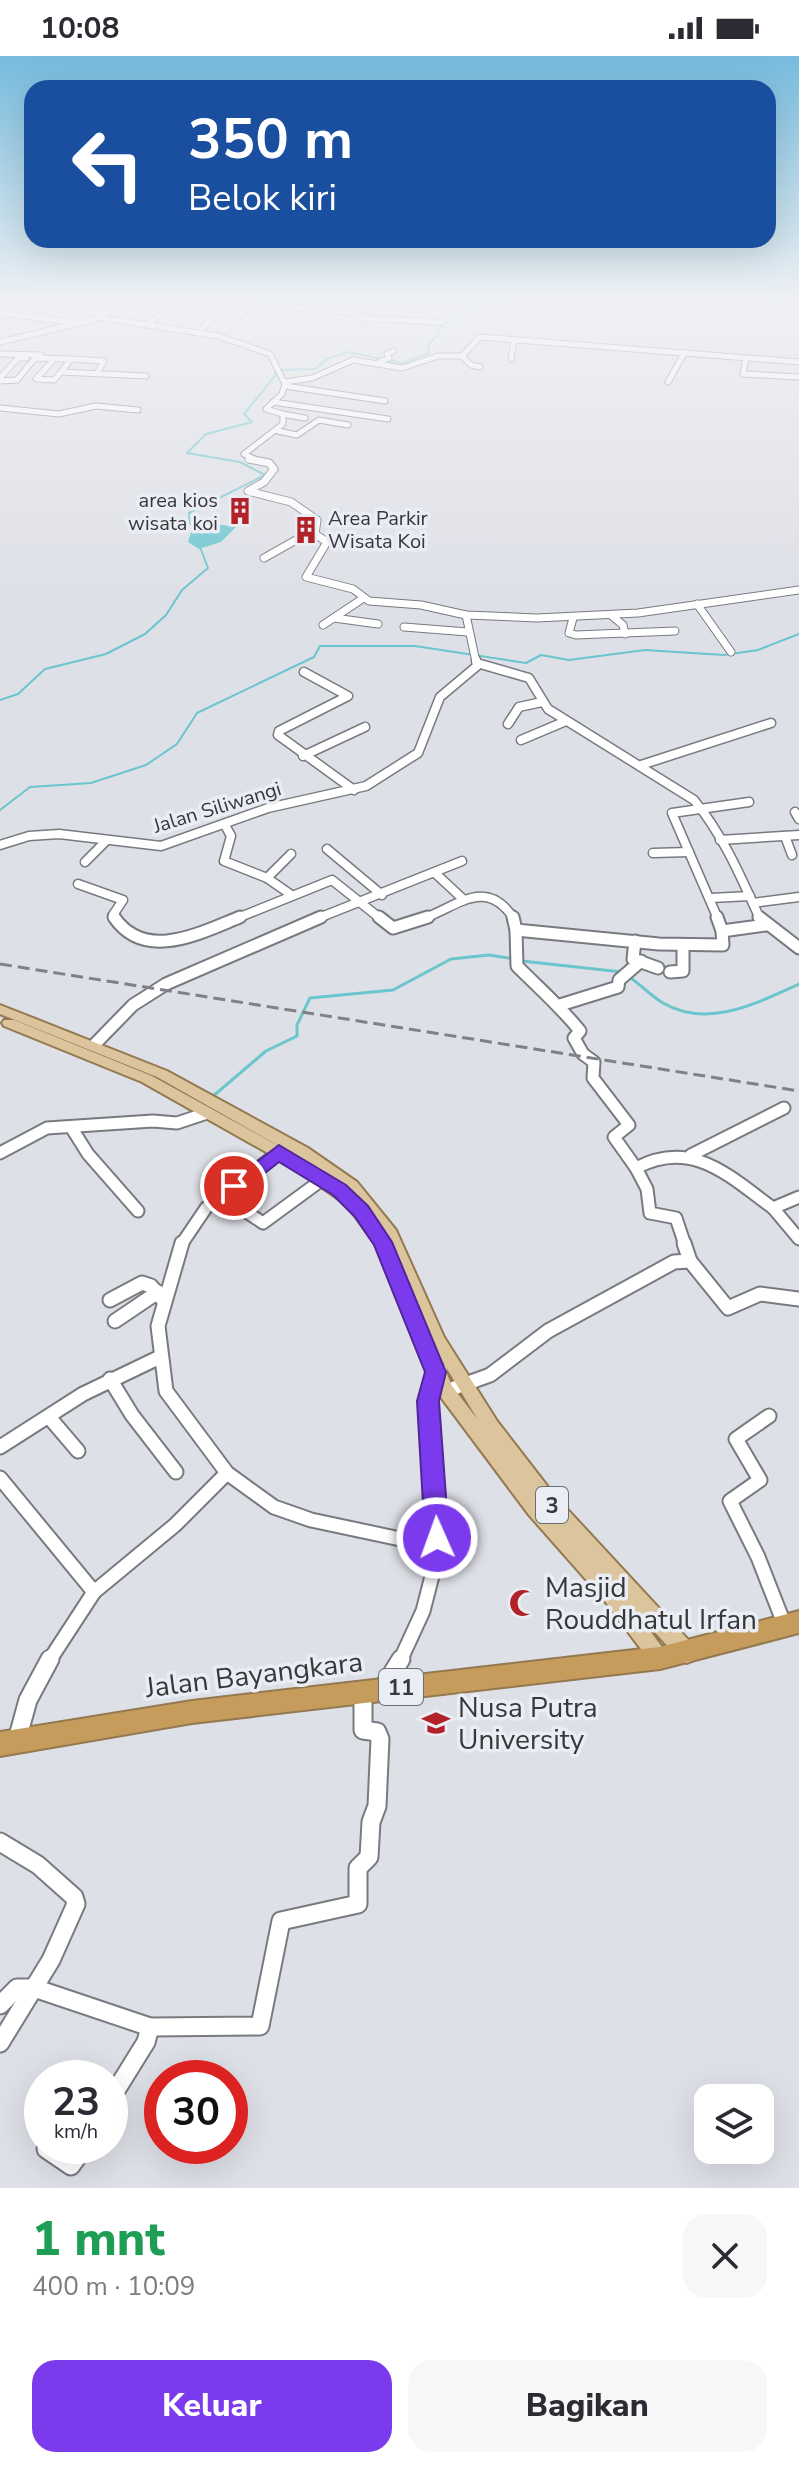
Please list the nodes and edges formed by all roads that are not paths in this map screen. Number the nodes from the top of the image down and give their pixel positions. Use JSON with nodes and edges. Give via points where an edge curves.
{"nodes":[{"id":1,"x":297,"y":400,"type":"edge"},
{"id":2,"x":381,"y":400,"type":"edge"},
{"id":3,"x":385,"y":401,"type":"dead end"},
{"id":4,"x":273,"y":402,"type":"joint"},
{"id":5,"x":292,"y":405,"type":"junction"},
{"id":6,"x":0,"y":408,"type":"edge"},
{"id":7,"x":138,"y":410,"type":"dead end"},
{"id":8,"x":341,"y":412,"type":"junction"},
{"id":9,"x":54,"y":414,"type":"junction"},
{"id":10,"x":282,"y":414,"type":"junction"},
{"id":11,"x":305,"y":418,"type":"dead end"},
{"id":12,"x":388,"y":419,"type":"dead end"},
{"id":13,"x":327,"y":422,"type":"junction"},
{"id":14,"x":40,"y":423,"type":"dead end"},
{"id":15,"x":348,"y":425,"type":"dead end"},
{"id":16,"x":278,"y":431,"type":"junction"},
{"id":17,"x":317,"y":536,"type":"junction"},
{"id":18,"x":264,"y":558,"type":"dead end"},
{"id":19,"x":799,"y":590,"type":"edge"},
{"id":20,"x":362,"y":599,"type":"junction"},
{"id":21,"x":697,"y":604,"type":"junction"},
{"id":22,"x":663,"y":610,"type":"junction"},
{"id":23,"x":466,"y":615,"type":"junction"},
{"id":24,"x":612,"y":616,"type":"junction"},
{"id":25,"x":334,"y":618,"type":"junction"},
{"id":26,"x":573,"y":618,"type":"junction"},
{"id":27,"x":378,"y":624,"type":"dead end"},
{"id":28,"x":323,"y":625,"type":"dead end"},
{"id":29,"x":404,"y":627,"type":"dead end"},
{"id":30,"x":468,"y":632,"type":"junction"},
{"id":31,"x":625,"y":634,"type":"junction"},
{"id":32,"x":731,"y":652,"type":"dead end"},
{"id":33,"x":477,"y":663,"type":"junction"},
{"id":34,"x":304,"y":672,"type":"dead end"},
{"id":35,"x":542,"y":702,"type":"junction"},
{"id":36,"x":566,"y":721,"type":"junction"},
{"id":37,"x":771,"y":723,"type":"dead end"},
{"id":38,"x":508,"y":724,"type":"dead end"},
{"id":39,"x":365,"y":727,"type":"dead end"},
{"id":40,"x":521,"y":740,"type":"dead end"},
{"id":41,"x":303,"y":756,"type":"junction"},
{"id":42,"x":641,"y":765,"type":"junction"},
{"id":43,"x":354,"y":790,"type":"junction"},
{"id":44,"x":749,"y":802,"type":"dead end"},
{"id":45,"x":703,"y":809,"type":"junction"},
{"id":46,"x":225,"y":825,"type":"junction"},
{"id":47,"x":799,"y":835,"type":"edge"},
{"id":48,"x":785,"y":836,"type":"junction"},
{"id":49,"x":720,"y":840,"type":"junction"},
{"id":50,"x":106,"y":841,"type":"junction"},
{"id":51,"x":0,"y":845,"type":"edge"},
{"id":52,"x":327,"y":849,"type":"dead end"},
{"id":53,"x":689,"y":852,"type":"junction"},
{"id":54,"x":653,"y":853,"type":"dead end"},
{"id":55,"x":291,"y":854,"type":"dead end"},
{"id":56,"x":792,"y":855,"type":"dead end"},
{"id":57,"x":462,"y":861,"type":"dead end"},
{"id":58,"x":85,"y":862,"type":"dead end"},
{"id":59,"x":353,"y":871,"type":"junction"},
{"id":60,"x":435,"y":873,"type":"junction"},
{"id":61,"x":267,"y":878,"type":"junction"},
{"id":62,"x":332,"y":880,"type":"junction"},
{"id":63,"x":78,"y":884,"type":"dead end"},
{"id":64,"x":290,"y":894,"type":"junction"},
{"id":65,"x":382,"y":895,"type":"junction"},
{"id":66,"x":799,"y":897,"type":"edge"},
{"id":67,"x":711,"y":898,"type":"junction"},
{"id":68,"x":464,"y":900,"type":"junction"},
{"id":69,"x":751,"y":900,"type":"junction"},
{"id":70,"x":358,"y":903,"type":"junction"},
{"id":71,"x":766,"y":925,"type":"junction"},
{"id":72,"x":516,"y":930,"type":"junction"},
{"id":73,"x":722,"y":931,"type":"junction"},
{"id":74,"x":635,"y":941,"type":"junction"},
{"id":75,"x":683,"y":945,"type":"junction"},
{"id":76,"x":799,"y":948,"type":"edge"},
{"id":77,"x":641,"y":961,"type":"junction"},
{"id":78,"x":658,"y":968,"type":"dead end"},
{"id":79,"x":670,"y":972,"type":"dead end"},
{"id":80,"x":560,"y":1005,"type":"junction"},
{"id":81,"x":0,"y":1009,"type":"edge"},
{"id":82,"x":0,"y":1019,"type":"edge"},
{"id":83,"x":94,"y":1045,"type":"junction"},
{"id":84,"x":784,"y":1108,"type":"dead end"},
{"id":85,"x":207,"y":1113,"type":"junction"},
{"id":86,"x":71,"y":1127,"type":"junction"},
{"id":87,"x":279,"y":1152,"type":"junction"},
{"id":88,"x":0,"y":1153,"type":"edge"},
{"id":89,"x":691,"y":1155,"type":"junction"},
{"id":90,"x":636,"y":1168,"type":"junction"},
{"id":91,"x":323,"y":1179,"type":"junction"},
{"id":92,"x":799,"y":1197,"type":"edge"},
{"id":93,"x":773,"y":1208,"type":"junction"},
{"id":94,"x":138,"y":1211,"type":"dead end"},
{"id":95,"x":245,"y":1211,"type":"dead end"},
{"id":96,"x":799,"y":1239,"type":"edge"},
{"id":97,"x":690,"y":1261,"type":"junction"},
{"id":98,"x":161,"y":1296,"type":"junction"},
{"id":99,"x":799,"y":1299,"type":"edge"},
{"id":100,"x":110,"y":1300,"type":"dead end"},
{"id":101,"x":115,"y":1321,"type":"dead end"},
{"id":102,"x":160,"y":1357,"type":"junction"},
{"id":103,"x":444,"y":1369,"type":"junction"},
{"id":104,"x":110,"y":1379,"type":"junction"},
{"id":105,"x":455,"y":1389,"type":"junction"},
{"id":106,"x":769,"y":1416,"type":"dead end"},
{"id":107,"x":49,"y":1417,"type":"junction"},
{"id":108,"x":0,"y":1447,"type":"edge"},
{"id":109,"x":78,"y":1451,"type":"dead end"},
{"id":110,"x":176,"y":1472,"type":"dead end"},
{"id":111,"x":227,"y":1473,"type":"junction"},
{"id":112,"x":0,"y":1478,"type":"edge"},
{"id":113,"x":437,"y":1538,"type":"junction"},
{"id":114,"x":94,"y":1592,"type":"junction"},
{"id":115,"x":792,"y":1624,"type":"edge"},
{"id":116,"x":687,"y":1653,"type":"junction"},
{"id":117,"x":660,"y":1658,"type":"junction"},
{"id":118,"x":373,"y":1690,"type":"junction"},
{"id":119,"x":9,"y":1742,"type":"edge"},
{"id":120,"x":0,"y":1842,"type":"edge"},
{"id":121,"x":34,"y":1988,"type":"junction"},
{"id":122,"x":0,"y":2005,"type":"edge"},
{"id":123,"x":150,"y":2027,"type":"junction"},
{"id":124,"x":0,"y":2043,"type":"edge"},
{"id":125,"x":128,"y":2071,"type":"edge"}],
"edges":[{"from":1,"to":5,"type":"street"},
{"from":2,"to":3,"type":"street"},
{"from":4,"to":5,"type":"street"},
{"from":4,"to":10,"type":"street","via":[[266,409]]},
{"from":5,"to":8,"type":"street"},
{"from":6,"to":9,"type":"street"},
{"from":7,"to":9,"type":"street","via":[[96,406]]},
{"from":8,"to":12,"type":"street"},
{"from":8,"to":13,"type":"street"},
{"from":9,"to":14,"type":"street"},
{"from":10,"to":11,"type":"street"},
{"from":10,"to":16,"type":"street"},
{"from":13,"to":15,"type":"street"},
{"from":13,"to":16,"type":"street","via":[[318,421],[296,435]]},
{"from":16,"to":17,"type":"street","via":[[243,454],[274,469],[248,491],[294,504],[317,520]]},
{"from":17,"to":18,"type":"street","via":[[296,540]]},
{"from":17,"to":20,"type":"street","via":[[327,542],[307,578],[353,589]]},
{"from":19,"to":21,"type":"street","via":[[727,604]]},
{"from":20,"to":23,"type":"street"},
{"from":20,"to":25,"type":"street"},
{"from":21,"to":22,"type":"street"},
{"from":21,"to":32,"type":"street","via":[[726,637]]},
{"from":22,"to":24,"type":"street"},
{"from":22,"to":31,"type":"street","via":[[676,634]]},
{"from":23,"to":26,"type":"street"},
{"from":23,"to":30,"type":"street"},
{"from":24,"to":26,"type":"street"},
{"from":24,"to":31,"type":"street"},
{"from":25,"to":27,"type":"street"},
{"from":25,"to":28,"type":"street"},
{"from":26,"to":31,"type":"street","via":[[570,634]]},
{"from":29,"to":30,"type":"street"},
{"from":30,"to":33,"type":"street"},
{"from":33,"to":35,"type":"street","via":[[529,678]]},
{"from":33,"to":43,"type":"street","name":"Jalan Siliwangi","via":[[440,697],[418,753]]},
{"from":34,"to":41,"type":"street","via":[[348,694],[278,733]]},
{"from":35,"to":36,"type":"street"},
{"from":35,"to":38,"type":"street","via":[[519,707]]},
{"from":36,"to":40,"type":"street"},
{"from":36,"to":42,"type":"street"},
{"from":37,"to":42,"type":"street"},
{"from":39,"to":41,"type":"street"},
{"from":41,"to":43,"type":"street"},
{"from":42,"to":45,"type":"street","via":[[684,790]]},
{"from":43,"to":46,"type":"street","name":"Jalan Siliwangi","via":[[268,808]]},
{"from":44,"to":45,"type":"street"},
{"from":45,"to":49,"type":"street"},
{"from":45,"to":53,"type":"street","via":[[672,813]]},
{"from":46,"to":50,"type":"street","name":"Jalan Siliwangi","via":[[161,846]]},
{"from":46,"to":61,"type":"street","via":[[231,836],[223,860]]},
{"from":47,"to":48,"type":"street"},
{"from":48,"to":49,"type":"street"},
{"from":48,"to":56,"type":"street"},
{"from":49,"to":69,"type":"street"},
{"from":50,"to":51,"type":"street","name":"Jalan Siliwangi","via":[[42,834]]},
{"from":50,"to":58,"type":"street"},
{"from":52,"to":59,"type":"street"},
{"from":53,"to":54,"type":"street"},
{"from":53,"to":67,"type":"street"},
{"from":55,"to":61,"type":"street"},
{"from":57,"to":60,"type":"street"},
{"from":59,"to":62,"type":"street"},
{"from":59,"to":65,"type":"street"},
{"from":60,"to":65,"type":"street"},
{"from":60,"to":68,"type":"street"},
{"from":61,"to":64,"type":"street"},
{"from":62,"to":64,"type":"street"},
{"from":62,"to":70,"type":"street"},
{"from":63,"to":64,"type":"street","via":[[123,900],[113,915],[118,925],[156,941],[183,940]]},
{"from":65,"to":70,"type":"street"},
{"from":66,"to":69,"type":"street"},
{"from":67,"to":69,"type":"street"},
{"from":67,"to":73,"type":"street"},
{"from":68,"to":70,"type":"street","via":[[393,928]]},
{"from":68,"to":72,"type":"street","via":[[476,896],[502,905],[513,916]]},
{"from":69,"to":71,"type":"street"},
{"from":70,"to":83,"type":"street","via":[[166,984],[133,1005]]},
{"from":71,"to":73,"type":"street"},
{"from":71,"to":76,"type":"street"},
{"from":72,"to":74,"type":"street"},
{"from":72,"to":80,"type":"street","via":[[519,970]]},
{"from":73,"to":75,"type":"street","via":[[723,945]]},
{"from":74,"to":75,"type":"street"},
{"from":74,"to":77,"type":"street","via":[[632,958]]},
{"from":75,"to":79,"type":"street","via":[[683,971]]},
{"from":77,"to":78,"type":"street"},
{"from":77,"to":80,"type":"street","via":[[618,987]]},
{"from":80,"to":90,"type":"street","via":[[580,1031],[574,1038],[594,1062],[593,1078],[629,1125],[614,1137]]},
{"from":81,"to":83,"type":"main road","number":"3"},
{"from":82,"to":85,"type":"main road","number":"3","via":[[147,1079]]},
{"from":83,"to":103,"type":"main road","number":"3","via":[[212,1101],[352,1186],[391,1234]]},
{"from":84,"to":89,"type":"street"},
{"from":85,"to":86,"type":"street","via":[[167,1124]]},
{"from":85,"to":87,"type":"main road","number":"3"},
{"from":86,"to":88,"type":"street","via":[[47,1128]]},
{"from":86,"to":94,"type":"street"},
{"from":87,"to":91,"type":"main road","number":"3"},
{"from":87,"to":98,"type":"street","via":[[200,1214],[178,1250]]},
{"from":89,"to":90,"type":"street","via":[[664,1156]]},
{"from":89,"to":93,"type":"street"},
{"from":90,"to":97,"type":"street","via":[[647,1189],[650,1213],[676,1218]]},
{"from":91,"to":95,"type":"street","via":[[263,1223]]},
{"from":91,"to":103,"type":"main road","number":"3","via":[[352,1201],[382,1242]]},
{"from":92,"to":93,"type":"street"},
{"from":93,"to":96,"type":"street"},
{"from":97,"to":99,"type":"street","via":[[728,1308],[760,1294]]},
{"from":97,"to":105,"type":"street","via":[[652,1271],[548,1331],[490,1375]]},
{"from":98,"to":100,"type":"street","via":[[140,1283]]},
{"from":98,"to":101,"type":"street"},
{"from":98,"to":102,"type":"street"},
{"from":102,"to":104,"type":"street"},
{"from":102,"to":111,"type":"street","via":[[170,1399]]},
{"from":103,"to":105,"type":"main road","number":"3"},
{"from":103,"to":113,"type":"street","via":[[428,1401]]},
{"from":104,"to":107,"type":"street"},
{"from":104,"to":110,"type":"street"},
{"from":105,"to":116,"type":"main road","number":"3"},
{"from":105,"to":117,"type":"main road","number":"3","via":[[535,1509]]},
{"from":106,"to":115,"type":"street","via":[[736,1439],[760,1480],[730,1501]]},
{"from":107,"to":108,"type":"street"},
{"from":107,"to":109,"type":"street"},
{"from":111,"to":113,"type":"street","via":[[274,1507],[300,1517],[405,1540]]},
{"from":111,"to":114,"type":"street","via":[[175,1525]]},
{"from":112,"to":114,"type":"street"},
{"from":113,"to":118,"type":"street","via":[[419,1626]]},
{"from":114,"to":119,"type":"street","via":[[34,1686]]},
{"from":115,"to":116,"type":"highway","name":"Jalan Bayangkara","number":"11"},
{"from":116,"to":117,"type":"highway","name":"Jalan Bayangkara","number":"11"},
{"from":117,"to":118,"type":"highway","name":"Jalan Bayangkara","number":"11"},
{"from":118,"to":119,"type":"highway","name":"Jalan Bayangkara","number":"11","via":[[146,1718]]},
{"from":118,"to":123,"type":"street","via":[[363,1730],[377,1732],[380,1739],[377,1810],[369,1857],[358,1868],[357,1906],[281,1921],[258,2028]]},
{"from":120,"to":121,"type":"street","via":[[38,1865],[76,1904]]},
{"from":121,"to":122,"type":"street","via":[[17,1988]]},
{"from":121,"to":123,"type":"street"},
{"from":121,"to":124,"type":"street"},
{"from":123,"to":125,"type":"street"}]}
